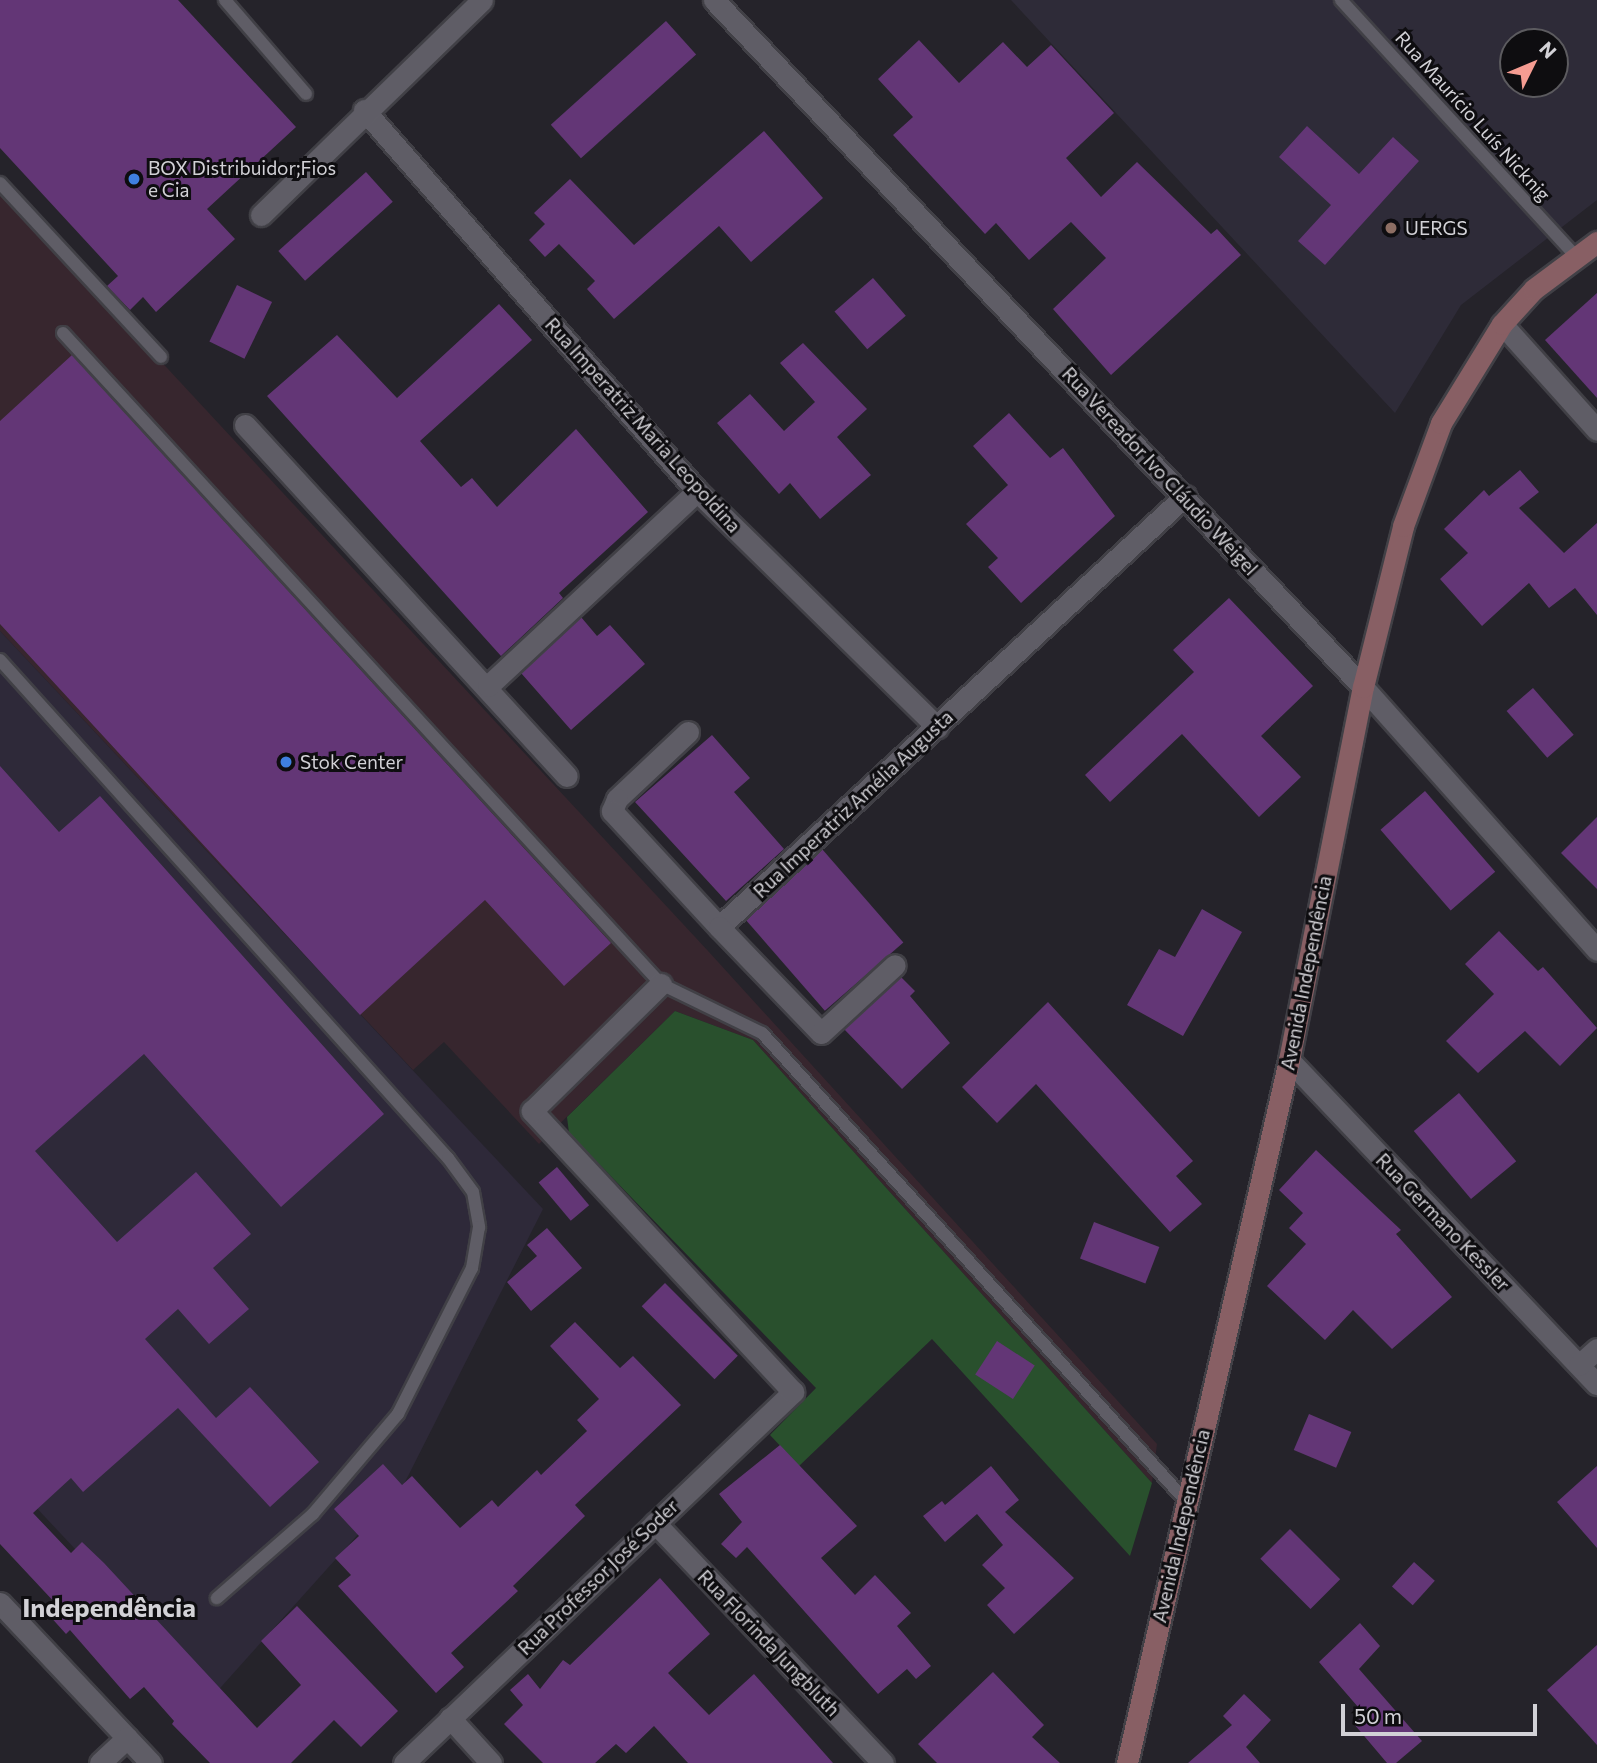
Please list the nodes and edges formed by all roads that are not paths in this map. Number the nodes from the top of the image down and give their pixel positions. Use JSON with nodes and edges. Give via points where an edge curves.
{"nodes":[{"id":1,"x":225,"y":0,"type":"edge"},
{"id":2,"x":482,"y":0,"type":"edge"},
{"id":3,"x":714,"y":0,"type":"edge"},
{"id":4,"x":1341,"y":0,"type":"edge"},
{"id":5,"x":306,"y":94,"type":"dead end"},
{"id":6,"x":364,"y":110,"type":"junction"},
{"id":7,"x":0,"y":183,"type":"edge"},
{"id":8,"x":261,"y":215,"type":"dead end"},
{"id":9,"x":1597,"y":242,"type":"edge"},
{"id":10,"x":1577,"y":258,"type":"junction"},
{"id":11,"x":1502,"y":324,"type":"junction"},
{"id":12,"x":63,"y":333,"type":"dead end"},
{"id":13,"x":161,"y":357,"type":"dead end"},
{"id":14,"x":245,"y":425,"type":"dead end"},
{"id":15,"x":1597,"y":430,"type":"edge"},
{"id":16,"x":697,"y":491,"type":"junction"},
{"id":17,"x":1185,"y":496,"type":"junction"},
{"id":18,"x":0,"y":660,"type":"edge"},
{"id":19,"x":488,"y":686,"type":"junction"},
{"id":20,"x":1363,"y":687,"type":"junction"},
{"id":21,"x":937,"y":727,"type":"junction"},
{"id":22,"x":688,"y":732,"type":"dead end"},
{"id":23,"x":567,"y":776,"type":"dead end"},
{"id":24,"x":719,"y":927,"type":"junction"},
{"id":25,"x":1597,"y":950,"type":"edge"},
{"id":26,"x":895,"y":965,"type":"dead end"},
{"id":27,"x":661,"y":984,"type":"junction"},
{"id":28,"x":1289,"y":1060,"type":"junction"},
{"id":29,"x":1597,"y":1349,"type":"edge"},
{"id":30,"x":1579,"y":1365,"type":"junction"},
{"id":31,"x":1597,"y":1384,"type":"edge"},
{"id":32,"x":1187,"y":1502,"type":"junction"},
{"id":33,"x":655,"y":1523,"type":"junction"},
{"id":34,"x":217,"y":1598,"type":"dead end"},
{"id":35,"x":0,"y":1603,"type":"edge"},
{"id":36,"x":450,"y":1718,"type":"junction"},
{"id":37,"x":127,"y":1738,"type":"junction"},
{"id":38,"x":100,"y":1763,"type":"edge"},
{"id":39,"x":151,"y":1763,"type":"edge"},
{"id":40,"x":404,"y":1763,"type":"edge"},
{"id":41,"x":491,"y":1763,"type":"edge"},
{"id":42,"x":883,"y":1763,"type":"edge"},
{"id":43,"x":1127,"y":1763,"type":"edge"}],
"edges":[{"from":1,"to":5,"type":"lane"},
{"from":2,"to":6,"type":"street"},
{"from":3,"to":17,"type":"street","name":"Rua Vereador Ivo Cláudio Weigel"},
{"from":4,"to":10,"type":"lane","name":"Rua Maurício Luís Nicknig"},
{"from":6,"to":8,"type":"street"},
{"from":6,"to":16,"type":"street","name":"Rua Imperatriz Maria Leopoldina"},
{"from":7,"to":13,"type":"lane"},
{"from":9,"to":10,"type":"main road","name":"Avenida Independência"},
{"from":10,"to":11,"type":"main road","name":"Avenida Independência","via":[[1535,289]]},
{"from":11,"to":15,"type":"street"},
{"from":11,"to":20,"type":"main road","name":"Avenida Independência","via":[[1441,423],[1420,471]]},
{"from":12,"to":27,"type":"lane"},
{"from":14,"to":19,"type":"street"},
{"from":16,"to":19,"type":"street"},
{"from":16,"to":21,"type":"street","name":"Rua Imperatriz Maria Leopoldina"},
{"from":17,"to":20,"type":"street","name":"Rua Vereador Ivo Cláudio Weigel"},
{"from":17,"to":21,"type":"street","name":"Rua Imperatriz Amélia Augusta"},
{"from":18,"to":34,"type":"lane","via":[[430,1137],[472,1192],[479,1227],[472,1268],[398,1414],[313,1514]]},
{"from":19,"to":23,"type":"street"},
{"from":20,"to":25,"type":"street","name":"Rua Vereador Ivo Cláudio Weigel"},
{"from":20,"to":28,"type":"main road","name":"Avenida Independência"},
{"from":21,"to":24,"type":"street","name":"Rua Imperatriz Amélia Augusta"},
{"from":22,"to":24,"type":"street","via":[[617,799],[612,811]]},
{"from":24,"to":26,"type":"street","via":[[821,1033]]},
{"from":27,"to":32,"type":"lane","via":[[762,1033]]},
{"from":27,"to":33,"type":"street","name":"Rua Professor José Soder","via":[[532,1111],[793,1392]]},
{"from":28,"to":30,"type":"street","name":"Rua Germano Kessler"},
{"from":28,"to":32,"type":"main road","name":"Avenida Independência"},
{"from":29,"to":30,"type":"street"},
{"from":30,"to":31,"type":"street","name":"Rua Germano Kessler"},
{"from":32,"to":43,"type":"main road","name":"Avenida Independência"},
{"from":33,"to":36,"type":"street","name":"Rua Professor José Soder"},
{"from":33,"to":42,"type":"street","name":"Rua Florinda Jungbluth"},
{"from":35,"to":37,"type":"street"},
{"from":36,"to":40,"type":"street","name":"Rua Professor José Soder"},
{"from":36,"to":41,"type":"street"},
{"from":37,"to":38,"type":"street"},
{"from":37,"to":39,"type":"street"}]}
